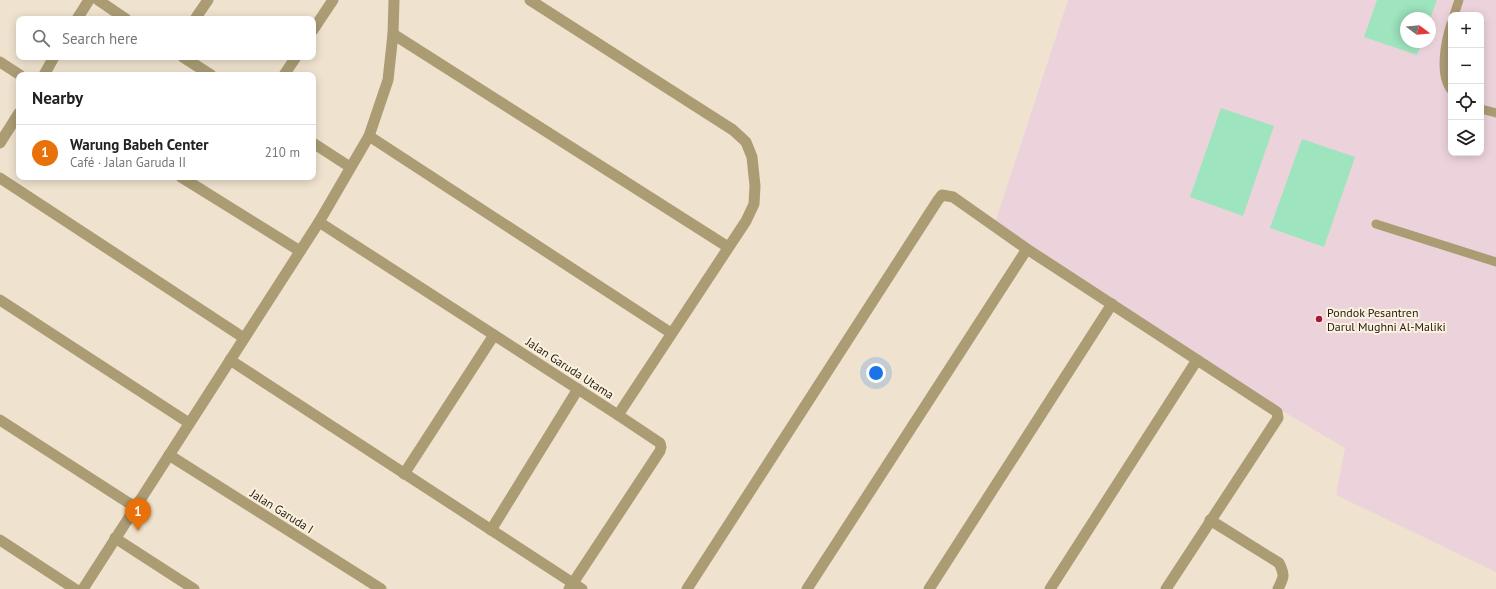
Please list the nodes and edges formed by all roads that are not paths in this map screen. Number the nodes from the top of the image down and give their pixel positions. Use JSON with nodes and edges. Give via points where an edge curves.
{"nodes":[{"id":1,"x":89,"y":0,"type":"edge"},
{"id":2,"x":98,"y":0,"type":"edge"},
{"id":3,"x":208,"y":0,"type":"edge"},
{"id":4,"x":333,"y":0,"type":"edge"},
{"id":5,"x":394,"y":0,"type":"edge"},
{"id":6,"x":530,"y":0,"type":"edge"},
{"id":7,"x":1459,"y":0,"type":"edge"},
{"id":8,"x":1455,"y":12,"type":"edge"},
{"id":9,"x":79,"y":16,"type":"edge"},
{"id":10,"x":122,"y":16,"type":"edge"},
{"id":11,"x":197,"y":16,"type":"edge"},
{"id":12,"x":316,"y":26,"type":"edge"},
{"id":13,"x":1448,"y":32,"type":"edge"},
{"id":14,"x":393,"y":34,"type":"junction"},
{"id":15,"x":52,"y":60,"type":"edge"},
{"id":16,"x":188,"y":60,"type":"edge"},
{"id":17,"x":294,"y":60,"type":"edge"},
{"id":18,"x":0,"y":62,"type":"edge"},
{"id":19,"x":16,"y":72,"type":"edge"},
{"id":20,"x":46,"y":72,"type":"edge"},
{"id":21,"x":206,"y":72,"type":"edge"},
{"id":22,"x":286,"y":72,"type":"edge"},
{"id":23,"x":1449,"y":84,"type":"edge"},
{"id":24,"x":1484,"y":110,"type":"edge"},
{"id":25,"x":1496,"y":112,"type":"edge"},
{"id":26,"x":16,"y":118,"type":"edge"},
{"id":27,"x":369,"y":136,"type":"junction"},
{"id":28,"x":0,"y":142,"type":"edge"},
{"id":29,"x":316,"y":145,"type":"edge"},
{"id":30,"x":350,"y":167,"type":"junction"},
{"id":31,"x":0,"y":178,"type":"edge"},
{"id":32,"x":186,"y":180,"type":"edge"},
{"id":33,"x":319,"y":222,"type":"junction"},
{"id":34,"x":1376,"y":224,"type":"dead end"},
{"id":35,"x":728,"y":247,"type":"junction"},
{"id":36,"x":1027,"y":249,"type":"junction"},
{"id":37,"x":300,"y":251,"type":"junction"},
{"id":38,"x":1496,"y":262,"type":"edge"},
{"id":39,"x":0,"y":300,"type":"edge"},
{"id":40,"x":1112,"y":304,"type":"junction"},
{"id":41,"x":672,"y":333,"type":"junction"},
{"id":42,"x":494,"y":335,"type":"junction"},
{"id":43,"x":244,"y":338,"type":"junction"},
{"id":44,"x":230,"y":360,"type":"junction"},
{"id":45,"x":1197,"y":360,"type":"junction"},
{"id":46,"x":578,"y":389,"type":"junction"},
{"id":47,"x":618,"y":415,"type":"junction"},
{"id":48,"x":0,"y":420,"type":"edge"},
{"id":49,"x":189,"y":423,"type":"junction"},
{"id":50,"x":169,"y":454,"type":"junction"},
{"id":51,"x":404,"y":474,"type":"junction"},
{"id":52,"x":135,"y":507,"type":"junction"},
{"id":53,"x":1210,"y":520,"type":"junction"},
{"id":54,"x":491,"y":530,"type":"junction"},
{"id":55,"x":116,"y":538,"type":"junction"},
{"id":56,"x":0,"y":540,"type":"edge"},
{"id":57,"x":575,"y":587,"type":"edge"},
{"id":58,"x":75,"y":589,"type":"edge"},
{"id":59,"x":83,"y":589,"type":"edge"},
{"id":60,"x":194,"y":589,"type":"edge"},
{"id":61,"x":381,"y":589,"type":"edge"},
{"id":62,"x":687,"y":589,"type":"edge"},
{"id":63,"x":807,"y":589,"type":"edge"},
{"id":64,"x":929,"y":589,"type":"edge"},
{"id":65,"x":1050,"y":589,"type":"edge"},
{"id":66,"x":1166,"y":589,"type":"edge"},
{"id":67,"x":1278,"y":589,"type":"edge"}],
"edges":[{"from":1,"to":9,"type":"street"},
{"from":2,"to":10,"type":"street"},
{"from":3,"to":11,"type":"street"},
{"from":4,"to":12,"type":"street"},
{"from":5,"to":14,"type":"street"},
{"from":6,"to":35,"type":"street","via":[[733,130],[746,142],[752,157],[754,204]]},
{"from":7,"to":8,"type":"lane"},
{"from":13,"to":23,"type":"lane","via":[[1444,72]]},
{"from":14,"to":27,"type":"street","via":[[388,80]]},
{"from":14,"to":35,"type":"street"},
{"from":15,"to":20,"type":"street"},
{"from":16,"to":21,"type":"street"},
{"from":17,"to":22,"type":"street"},
{"from":18,"to":19,"type":"street"},
{"from":24,"to":25,"type":"lane"},
{"from":26,"to":28,"type":"street"},
{"from":27,"to":30,"type":"street"},
{"from":27,"to":41,"type":"street"},
{"from":29,"to":30,"type":"street"},
{"from":30,"to":33,"type":"street"},
{"from":31,"to":43,"type":"street"},
{"from":32,"to":37,"type":"street"},
{"from":33,"to":37,"type":"street"},
{"from":33,"to":42,"type":"street","name":"Jalan Garuda Utama"},
{"from":34,"to":38,"type":"lane"},
{"from":35,"to":41,"type":"street"},
{"from":36,"to":40,"type":"street"},
{"from":36,"to":62,"type":"street","via":[[953,198],[942,195]]},
{"from":36,"to":63,"type":"street"},
{"from":37,"to":43,"type":"street"},
{"from":39,"to":49,"type":"street"},
{"from":40,"to":45,"type":"street"},
{"from":40,"to":64,"type":"street"},
{"from":41,"to":47,"type":"street"},
{"from":42,"to":46,"type":"street","name":"Jalan Garuda Utama"},
{"from":42,"to":51,"type":"street"},
{"from":43,"to":44,"type":"street"},
{"from":44,"to":49,"type":"street"},
{"from":44,"to":51,"type":"street"},
{"from":45,"to":53,"type":"street","via":[[1274,410],[1278,416]]},
{"from":45,"to":65,"type":"street"},
{"from":46,"to":47,"type":"street","name":"Jalan Garuda Utama"},
{"from":46,"to":54,"type":"street"},
{"from":47,"to":57,"type":"street","name":"Jalan Garuda Utama","via":[[657,440],[661,447],[660,451]]},
{"from":48,"to":52,"type":"street"},
{"from":49,"to":50,"type":"street"},
{"from":50,"to":52,"type":"street"},
{"from":50,"to":61,"type":"street","name":"Jalan Garuda I"},
{"from":51,"to":54,"type":"street"},
{"from":52,"to":55,"type":"street"},
{"from":53,"to":66,"type":"street"},
{"from":53,"to":67,"type":"street","via":[[1279,563],[1284,579]]},
{"from":54,"to":57,"type":"street"},
{"from":55,"to":59,"type":"street"},
{"from":55,"to":60,"type":"street"},
{"from":56,"to":58,"type":"street"}]}
